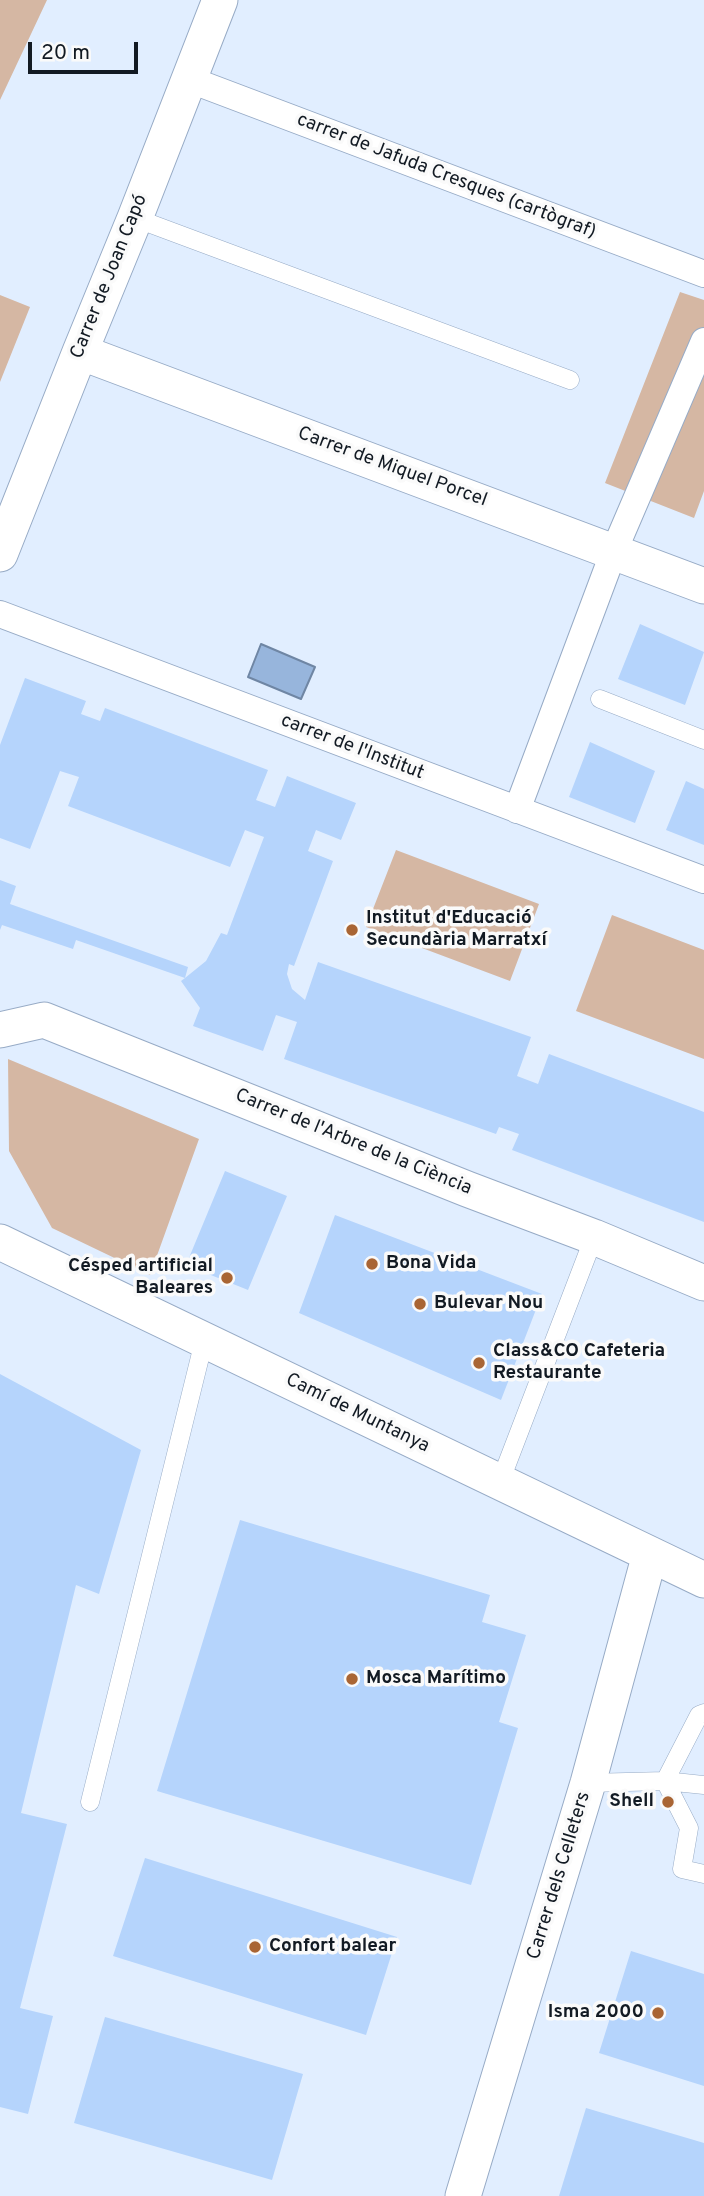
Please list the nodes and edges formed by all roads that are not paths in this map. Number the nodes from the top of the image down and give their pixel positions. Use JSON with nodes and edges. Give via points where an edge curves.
{"nodes":[{"id":1,"x":220,"y":0,"type":"edge"},
{"id":2,"x":188,"y":79,"type":"junction"},
{"id":3,"x":135,"y":218,"type":"junction"},
{"id":4,"x":704,"y":274,"type":"edge"},
{"id":5,"x":704,"y":341,"type":"edge"},
{"id":6,"x":80,"y":352,"type":"junction"},
{"id":7,"x":570,"y":380,"type":"dead end"},
{"id":8,"x":614,"y":551,"type":"junction"},
{"id":9,"x":0,"y":554,"type":"edge"},
{"id":10,"x":704,"y":586,"type":"edge"},
{"id":11,"x":0,"y":614,"type":"edge"},
{"id":12,"x":600,"y":699,"type":"dead end"},
{"id":13,"x":704,"y":740,"type":"edge"},
{"id":14,"x":517,"y":810,"type":"junction"},
{"id":15,"x":704,"y":880,"type":"edge"},
{"id":16,"x":0,"y":1030,"type":"edge"},
{"id":17,"x":594,"y":1237,"type":"junction"},
{"id":18,"x":4,"y":1238,"type":"edge"},
{"id":19,"x":704,"y":1283,"type":"edge"},
{"id":20,"x":204,"y":1341,"type":"junction"},
{"id":21,"x":500,"y":1482,"type":"junction"},
{"id":22,"x":650,"y":1554,"type":"junction"},
{"id":23,"x":704,"y":1580,"type":"edge"},
{"id":24,"x":704,"y":1713,"type":"edge"},
{"id":25,"x":665,"y":1781,"type":"junction"},
{"id":26,"x":588,"y":1783,"type":"junction"},
{"id":27,"x":704,"y":1785,"type":"edge"},
{"id":28,"x":90,"y":1802,"type":"dead end"},
{"id":29,"x":704,"y":1874,"type":"edge"},
{"id":30,"x":463,"y":2196,"type":"edge"}],
"edges":[{"from":1,"to":2,"type":"street","name":"Carrer de Joan Capó"},
{"from":2,"to":3,"type":"street","name":"Carrer de Joan Capó"},
{"from":2,"to":4,"type":"street","name":"carrer de Jafuda Cresques (cartògraf)"},
{"from":3,"to":6,"type":"street","name":"Carrer de Joan Capó"},
{"from":3,"to":7,"type":"lane"},
{"from":5,"to":8,"type":"street"},
{"from":6,"to":8,"type":"street","name":"Carrer de Miquel Porcel"},
{"from":6,"to":9,"type":"street","name":"Carrer de Joan Capó"},
{"from":8,"to":10,"type":"street","name":"Carrer de Miquel Porcel"},
{"from":8,"to":14,"type":"street"},
{"from":11,"to":14,"type":"street","name":"carrer de l'Institut"},
{"from":12,"to":13,"type":"lane"},
{"from":14,"to":15,"type":"street","name":"carrer de l'Institut"},
{"from":16,"to":17,"type":"street","name":"Carrer de l'Arbre de la Ciència","via":[[44,1020]]},
{"from":17,"to":19,"type":"street","name":"Carrer de l'Arbre de la Ciència"},
{"from":17,"to":21,"type":"lane"},
{"from":18,"to":20,"type":"street","name":"Camí de Muntanya"},
{"from":20,"to":21,"type":"street","name":"Camí de Muntanya"},
{"from":20,"to":28,"type":"lane"},
{"from":21,"to":22,"type":"street","name":"Camí de Muntanya"},
{"from":22,"to":23,"type":"street","name":"Camí de Muntanya"},
{"from":22,"to":26,"type":"street","name":"Carrer dels Celleters"},
{"from":24,"to":25,"type":"lane"},
{"from":25,"to":26,"type":"lane"},
{"from":25,"to":27,"type":"lane"},
{"from":25,"to":29,"type":"lane","via":[[689,1828],[682,1868]]},
{"from":26,"to":30,"type":"street","name":"Carrer dels Celleters"}]}
